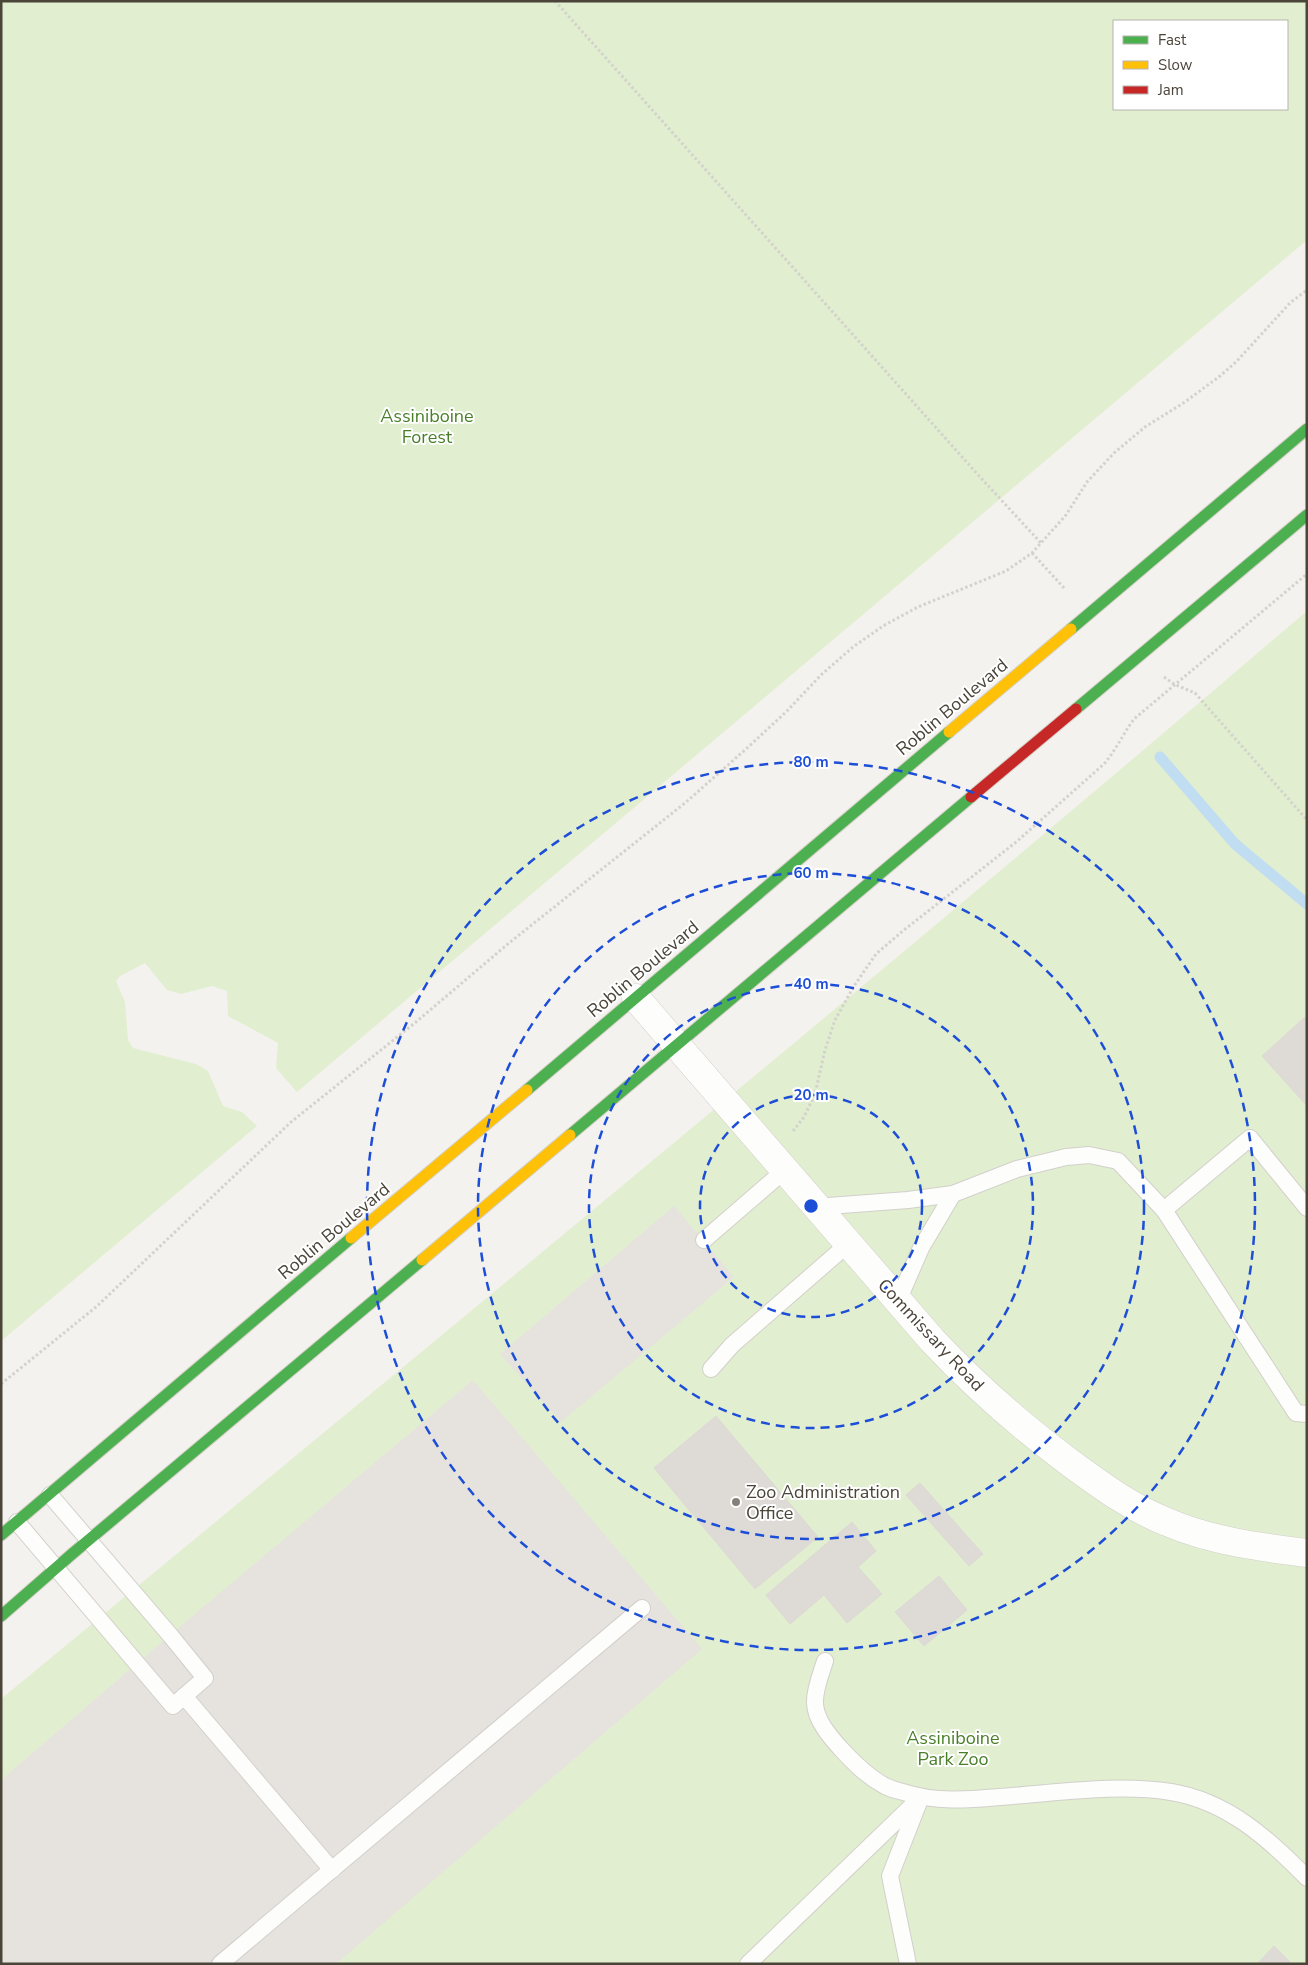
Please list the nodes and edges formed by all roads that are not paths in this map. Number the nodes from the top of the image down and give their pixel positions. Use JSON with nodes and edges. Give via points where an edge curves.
{"nodes":[{"id":1,"x":1307,"y":429,"type":"edge"},
{"id":2,"x":1307,"y":515,"type":"edge"},
{"id":3,"x":636,"y":998,"type":"junction"},
{"id":4,"x":678,"y":1045,"type":"junction"},
{"id":5,"x":778,"y":1163,"type":"junction"},
{"id":6,"x":953,"y":1194,"type":"junction"},
{"id":7,"x":815,"y":1207,"type":"junction"},
{"id":8,"x":1307,"y":1208,"type":"edge"},
{"id":9,"x":1164,"y":1210,"type":"junction"},
{"id":10,"x":704,"y":1240,"type":"dead end"},
{"id":11,"x":848,"y":1244,"type":"junction"},
{"id":12,"x":898,"y":1301,"type":"junction"},
{"id":13,"x":711,"y":1369,"type":"dead end"},
{"id":14,"x":1307,"y":1414,"type":"edge"},
{"id":15,"x":50,"y":1494,"type":"junction"},
{"id":16,"x":17,"y":1522,"type":"junction"},
{"id":17,"x":1,"y":1535,"type":"edge"},
{"id":18,"x":89,"y":1540,"type":"junction"},
{"id":19,"x":1307,"y":1553,"type":"edge"},
{"id":20,"x":57,"y":1568,"type":"junction"},
{"id":21,"x":642,"y":1608,"type":"dead end"},
{"id":22,"x":1,"y":1616,"type":"edge"},
{"id":23,"x":825,"y":1661,"type":"dead end"},
{"id":24,"x":178,"y":1701,"type":"junction"},
{"id":25,"x":920,"y":1798,"type":"junction"},
{"id":26,"x":332,"y":1870,"type":"junction"},
{"id":27,"x":1307,"y":1878,"type":"edge"},
{"id":28,"x":220,"y":1964,"type":"edge"},
{"id":29,"x":748,"y":1964,"type":"edge"},
{"id":30,"x":908,"y":1964,"type":"edge"}],
"edges":[{"from":1,"to":3,"type":"main road","name":"Roblin Boulevard"},
{"from":2,"to":4,"type":"main road"},
{"from":3,"to":4,"type":"street","name":"Commissary Road"},
{"from":3,"to":15,"type":"main road","name":"Roblin Boulevard"},
{"from":4,"to":5,"type":"street","name":"Commissary Road"},
{"from":4,"to":18,"type":"main road"},
{"from":5,"to":7,"type":"street","name":"Commissary Road"},
{"from":5,"to":10,"type":"lane"},
{"from":6,"to":7,"type":"lane"},
{"from":6,"to":9,"type":"lane","via":[[1017,1169],[1089,1155],[1118,1162]]},
{"from":6,"to":12,"type":"lane","via":[[921,1248]]},
{"from":7,"to":11,"type":"street","name":"Commissary Road"},
{"from":8,"to":9,"type":"lane","via":[[1250,1138]]},
{"from":9,"to":14,"type":"lane","via":[[1296,1413]]},
{"from":11,"to":12,"type":"street","name":"Commissary Road"},
{"from":11,"to":13,"type":"lane","via":[[732,1345]]},
{"from":12,"to":19,"type":"street","name":"Commissary Road","via":[[967,1378],[1056,1453],[1128,1504],[1167,1523],[1212,1538]]},
{"from":15,"to":16,"type":"main road","name":"Roblin Boulevard"},
{"from":15,"to":18,"type":"lane"},
{"from":16,"to":17,"type":"main road","name":"Roblin Boulevard"},
{"from":16,"to":20,"type":"lane"},
{"from":18,"to":20,"type":"main road"},
{"from":18,"to":24,"type":"lane","via":[[205,1678]]},
{"from":20,"to":22,"type":"main road"},
{"from":20,"to":24,"type":"lane"},
{"from":21,"to":26,"type":"lane"},
{"from":23,"to":25,"type":"lane","via":[[814,1703],[821,1722],[836,1744],[861,1770],[887,1787]]},
{"from":24,"to":26,"type":"lane"},
{"from":25,"to":27,"type":"lane","via":[[956,1801],[1091,1789],[1135,1788],[1172,1792],[1228,1812],[1254,1829]]},
{"from":25,"to":29,"type":"lane"},
{"from":25,"to":30,"type":"lane","via":[[890,1876]]},
{"from":26,"to":28,"type":"lane"}]}
